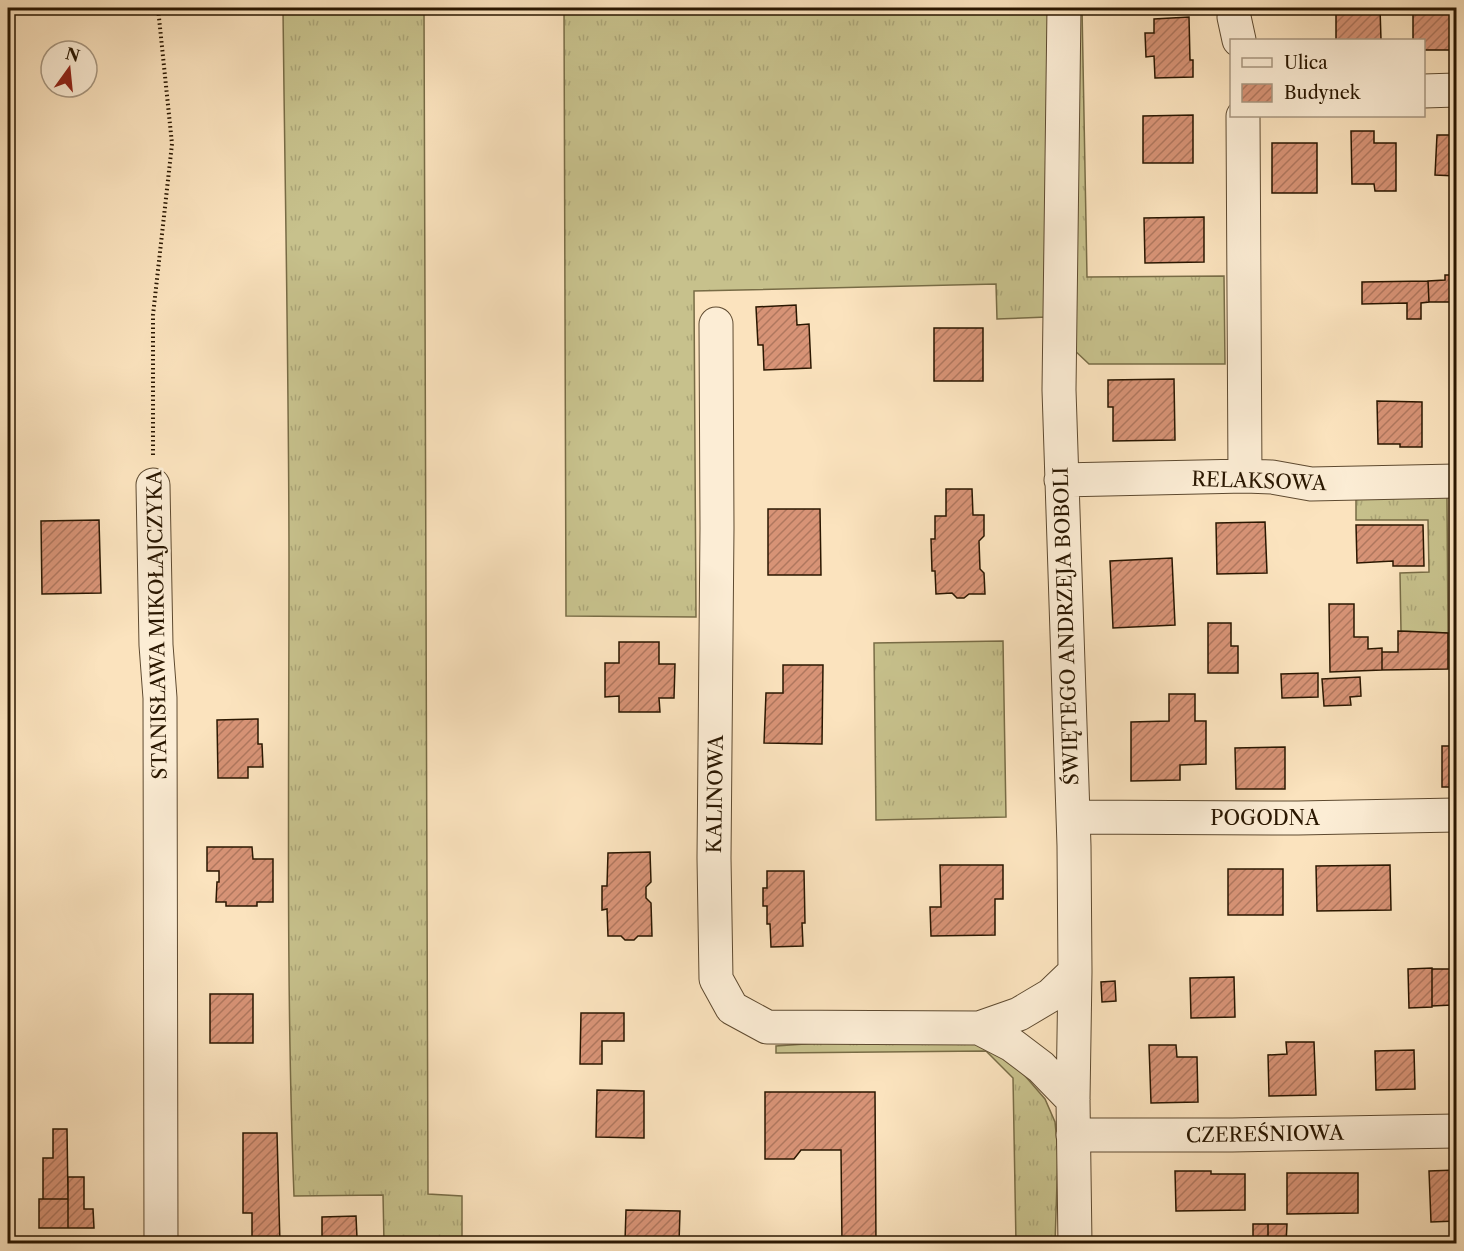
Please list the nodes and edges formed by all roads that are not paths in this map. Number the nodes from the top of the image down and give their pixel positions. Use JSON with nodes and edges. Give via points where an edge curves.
{"nodes":[{"id":1,"x":1064,"y":8,"type":"edge"},
{"id":2,"x":1456,"y":90,"type":"edge"},
{"id":3,"x":1425,"y":91,"type":"edge"},
{"id":4,"x":1243,"y":117,"type":"edge"},
{"id":5,"x":716,"y":324,"type":"dead end"},
{"id":6,"x":1245,"y":476,"type":"junction"},
{"id":7,"x":1061,"y":480,"type":"junction"},
{"id":8,"x":1456,"y":482,"type":"edge"},
{"id":9,"x":153,"y":485,"type":"road end"},
{"id":10,"x":1456,"y":815,"type":"edge"},
{"id":11,"x":1072,"y":817,"type":"junction"},
{"id":12,"x":1075,"y":972,"type":"junction"},
{"id":13,"x":980,"y":1028,"type":"junction"},
{"id":14,"x":1073,"y":1100,"type":"junction"},
{"id":15,"x":1456,"y":1131,"type":"edge"},
{"id":16,"x":1073,"y":1135,"type":"junction"},
{"id":17,"x":161,"y":1244,"type":"edge"},
{"id":18,"x":1075,"y":1244,"type":"edge"}],
"edges":[{"from":1,"to":7,"type":"street","name":"ŚWIĘTEGO ANDRZEJA BOBOLI"},
{"from":2,"to":3,"type":"street"},
{"from":4,"to":6,"type":"street"},
{"from":5,"to":13,"type":"street","name":"KALINOWA","via":[[716,979],[732,1008],[767,1027]]},
{"from":6,"to":7,"type":"street","name":"RELAKSOWA"},
{"from":6,"to":8,"type":"street","name":"RELAKSOWA","via":[[1311,484]]},
{"from":7,"to":11,"type":"street","name":"ŚWIĘTEGO ANDRZEJA BOBOLI"},
{"from":9,"to":17,"type":"street","name":"STANISŁAWA MIKOŁAJCZYKA","via":[[160,707]]},
{"from":10,"to":11,"type":"street","name":"POGODNA"},
{"from":11,"to":12,"type":"street","name":"ŚWIĘTEGO ANDRZEJA BOBOLI"},
{"from":12,"to":13,"type":"street","name":"KALINOWA","via":[[1043,1000],[1019,1014]]},
{"from":12,"to":14,"type":"street","name":"ŚWIĘTEGO ANDRZEJA BOBOLI"},
{"from":13,"to":14,"type":"street","name":"KALINOWA","via":[[1041,1067]]},
{"from":14,"to":16,"type":"street","name":"ŚWIĘTEGO ANDRZEJA BOBOLI"},
{"from":15,"to":16,"type":"street","name":"CZEREŚNIOWA"},
{"from":16,"to":18,"type":"street","name":"ŚWIĘTEGO ANDRZEJA BOBOLI"}]}
